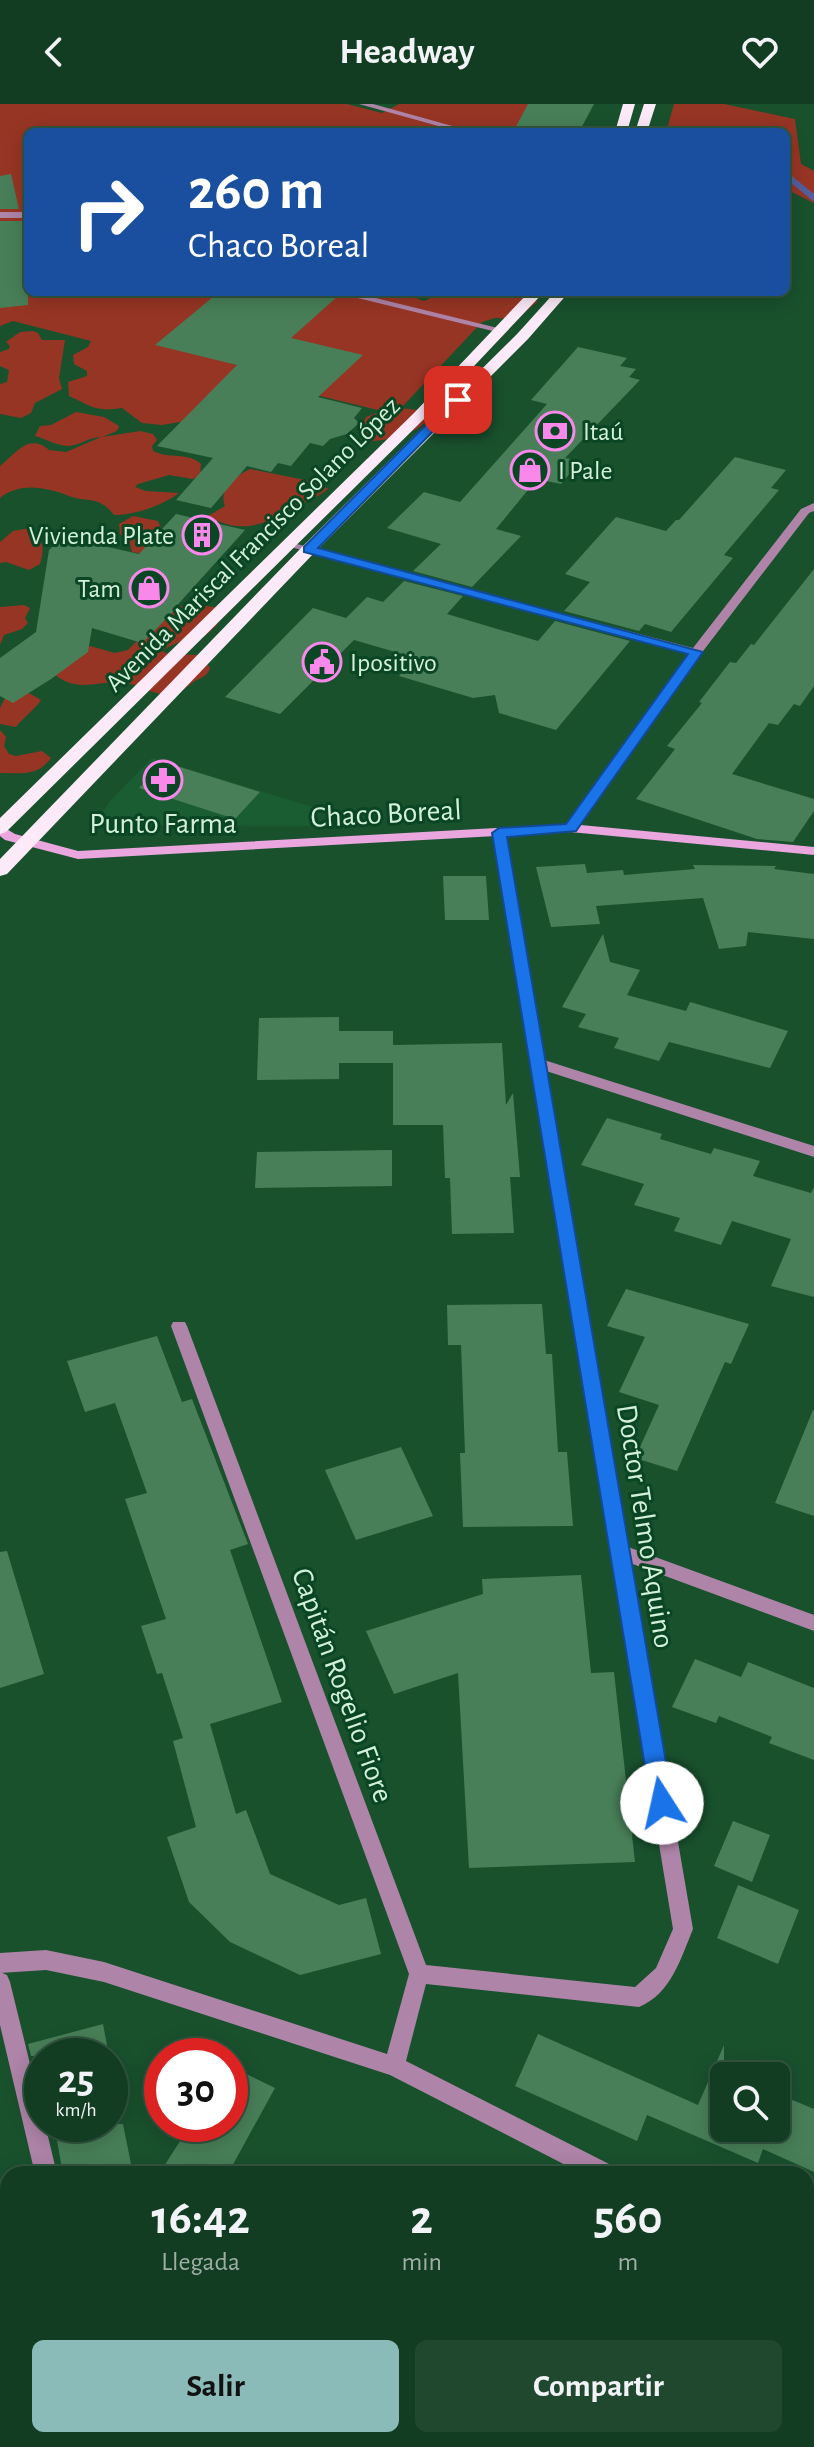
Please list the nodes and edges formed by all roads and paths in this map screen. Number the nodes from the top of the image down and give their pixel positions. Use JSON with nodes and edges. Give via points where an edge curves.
{"nodes":[{"id":1,"x":363,"y":104,"type":"edge"},
{"id":2,"x":629,"y":104,"type":"edge"},
{"id":3,"x":650,"y":104,"type":"edge"},
{"id":4,"x":455,"y":128,"type":"edge"},
{"id":5,"x":622,"y":128,"type":"edge"},
{"id":6,"x":642,"y":128,"type":"edge"},
{"id":7,"x":0,"y":215,"type":"edge"},
{"id":8,"x":24,"y":215,"type":"edge"},
{"id":9,"x":355,"y":296,"type":"edge"},
{"id":10,"x":533,"y":296,"type":"edge"},
{"id":11,"x":558,"y":296,"type":"edge"},
{"id":12,"x":501,"y":330,"type":"junction"},
{"id":13,"x":809,"y":508,"type":"edge"},
{"id":14,"x":289,"y":545,"type":"junction"},
{"id":15,"x":309,"y":549,"type":"junction"},
{"id":16,"x":696,"y":652,"type":"junction"},
{"id":17,"x":570,"y":828,"type":"junction"},
{"id":18,"x":499,"y":833,"type":"junction"},
{"id":19,"x":9,"y":834,"type":"edge"},
{"id":20,"x":814,"y":851,"type":"edge"},
{"id":21,"x":0,"y":870,"type":"edge"},
{"id":22,"x":540,"y":1064,"type":"junction"},
{"id":23,"x":814,"y":1152,"type":"edge"},
{"id":24,"x":179,"y":1326,"type":"dead end"},
{"id":25,"x":619,"y":1551,"type":"junction"},
{"id":26,"x":814,"y":1623,"type":"edge"},
{"id":27,"x":0,"y":1963,"type":"edge"},
{"id":28,"x":419,"y":1974,"type":"junction"},
{"id":29,"x":0,"y":1982,"type":"edge"},
{"id":30,"x":394,"y":2066,"type":"junction"},
{"id":31,"x":44,"y":2166,"type":"edge"},
{"id":32,"x":589,"y":2166,"type":"edge"}],
"edges":[{"from":1,"to":4,"type":"street"},
{"from":2,"to":5,"type":"highway"},
{"from":3,"to":6,"type":"highway"},
{"from":7,"to":8,"type":"street"},
{"from":9,"to":12,"type":"street"},
{"from":10,"to":12,"type":"highway","name":"Avenida Mariscal Francisco Solano López"},
{"from":11,"to":15,"type":"highway","name":"Avenida Mariscal Francisco Solano López"},
{"from":12,"to":14,"type":"highway","name":"Avenida Mariscal Francisco Solano López"},
{"from":13,"to":16,"type":"street"},
{"from":14,"to":15,"type":"street"},
{"from":14,"to":19,"type":"highway","name":"Avenida Mariscal Francisco Solano López"},
{"from":15,"to":16,"type":"street"},
{"from":15,"to":19,"type":"highway","name":"Avenida Mariscal Francisco Solano López"},
{"from":16,"to":17,"type":"street"},
{"from":17,"to":18,"type":"main road","name":"Chaco Boreal"},
{"from":17,"to":20,"type":"main road","name":"Chaco Boreal"},
{"from":18,"to":19,"type":"main road","name":"Chaco Boreal","via":[[78,855]]},
{"from":18,"to":22,"type":"street","name":"Doctor Telmo Aquino"},
{"from":19,"to":21,"type":"highway","name":"Avenida Mariscal Francisco Solano López"},
{"from":22,"to":23,"type":"street"},
{"from":22,"to":25,"type":"street","name":"Doctor Telmo Aquino"},
{"from":24,"to":28,"type":"street","name":"Capitán Rogelio Fiore"},
{"from":25,"to":26,"type":"street"},
{"from":25,"to":28,"type":"street","name":"Doctor Telmo Aquino","via":[[683,1929],[663,1975],[639,1997]]},
{"from":27,"to":30,"type":"street","via":[[46,1960],[104,1972]]},
{"from":28,"to":30,"type":"street"},
{"from":29,"to":31,"type":"street"},
{"from":30,"to":32,"type":"street"}]}
